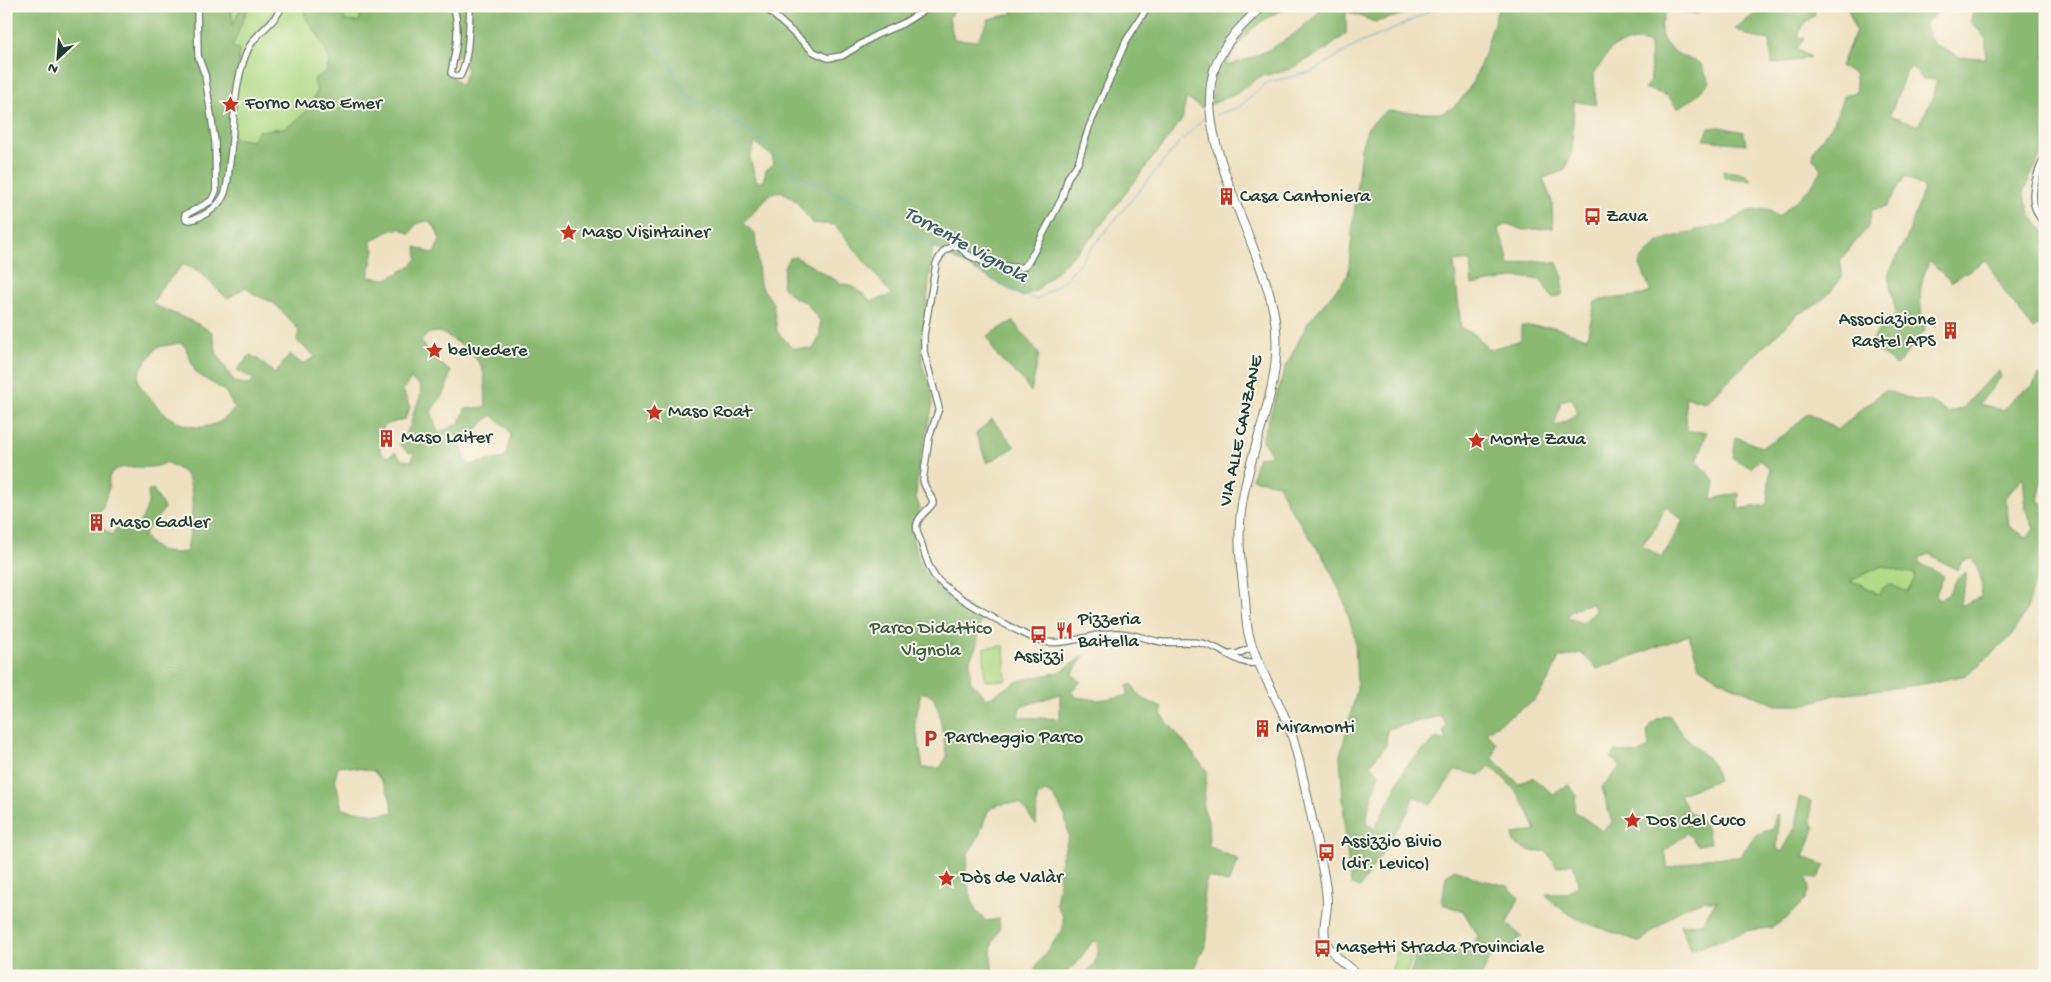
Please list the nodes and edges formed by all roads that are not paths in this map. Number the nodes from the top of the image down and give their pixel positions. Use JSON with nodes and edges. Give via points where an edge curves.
{"nodes":[{"id":1,"x":197,"y":6,"type":"edge"},
{"id":2,"x":282,"y":6,"type":"edge"},
{"id":3,"x":454,"y":6,"type":"edge"},
{"id":4,"x":470,"y":6,"type":"edge"},
{"id":5,"x":764,"y":6,"type":"edge"},
{"id":6,"x":931,"y":6,"type":"edge"},
{"id":7,"x":1148,"y":6,"type":"edge"},
{"id":8,"x":1262,"y":6,"type":"edge"},
{"id":9,"x":2045,"y":156,"type":"edge"},
{"id":10,"x":2045,"y":224,"type":"edge"},
{"id":11,"x":1253,"y":647,"type":"junction"},
{"id":12,"x":1229,"y":654,"type":"junction"},
{"id":13,"x":1260,"y":662,"type":"junction"},
{"id":14,"x":1360,"y":976,"type":"edge"}],
"edges":[{"from":1,"to":2,"type":"street","via":[[198,56],[205,75],[216,142],[216,191],[211,201],[186,215],[190,220],[211,211],[224,194],[232,150],[235,96],[243,62],[253,40]]},
{"from":3,"to":4,"type":"street","via":[[458,26],[451,73],[458,77],[463,72],[468,48]]},
{"from":5,"to":6,"type":"street","via":[[814,52],[828,58],[842,56]]},
{"from":7,"to":12,"type":"street","via":[[1126,41],[1089,127],[1078,163],[1068,177],[1062,198],[1029,261],[1024,267],[1010,267],[974,257],[954,246],[942,253],[936,264],[924,345],[939,408],[929,438],[922,480],[933,503],[916,526],[934,576],[969,603],[1028,636],[1045,642],[1058,642],[1123,633],[1163,642],[1207,644]]},
{"from":8,"to":11,"type":"main road","name":"VIA ALLE CANZANE","via":[[1234,34],[1216,67],[1211,84],[1217,145],[1268,289],[1275,321],[1274,380],[1245,480],[1240,523],[1239,547]]},
{"from":9,"to":10,"type":"street","via":[[2035,176],[2032,197],[2037,216]]},
{"from":11,"to":12,"type":"street"},
{"from":11,"to":13,"type":"main road","name":"VIA ALLE CANZANE"},
{"from":12,"to":13,"type":"street","via":[[1249,664]]},
{"from":13,"to":14,"type":"main road","name":"VIA ALLE CANZANE","via":[[1292,734],[1301,768],[1327,892],[1326,942],[1336,956]]}]}
